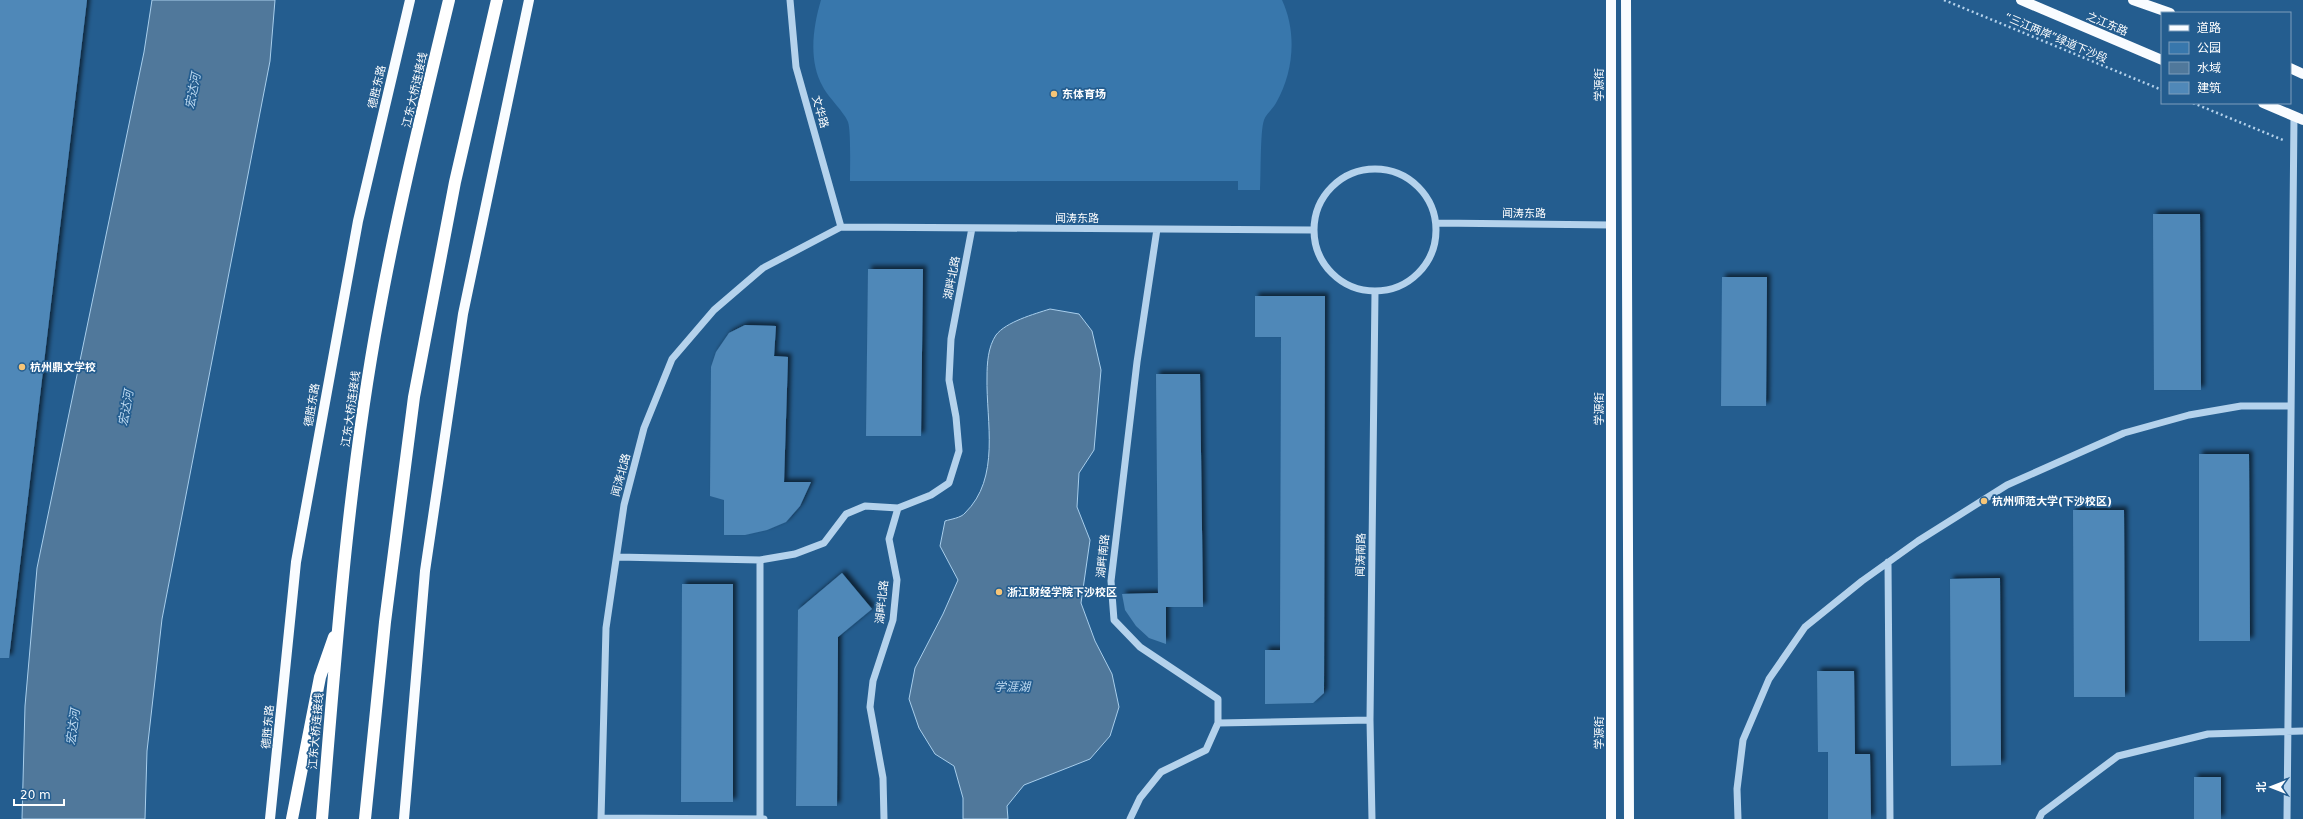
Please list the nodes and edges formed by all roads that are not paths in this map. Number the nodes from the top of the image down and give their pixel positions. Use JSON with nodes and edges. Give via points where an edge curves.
{"nodes":[{"id":1,"x":410,"y":0,"type":"edge"},
{"id":2,"x":497,"y":0,"type":"edge"},
{"id":3,"x":529,"y":0,"type":"edge"},
{"id":4,"x":790,"y":0,"type":"edge"},
{"id":5,"x":1612,"y":0,"type":"edge"},
{"id":6,"x":1626,"y":0,"type":"edge"},
{"id":7,"x":2021,"y":0,"type":"edge"},
{"id":8,"x":2133,"y":0,"type":"edge"},
{"id":9,"x":448,"y":4,"type":"edge"},
{"id":10,"x":2167,"y":12,"type":"edge"},
{"id":11,"x":2161,"y":60,"type":"edge"},
{"id":12,"x":2291,"y":68,"type":"edge"},
{"id":13,"x":2303,"y":74,"type":"edge"},
{"id":14,"x":2265,"y":104,"type":"edge"},
{"id":15,"x":2299,"y":118,"type":"edge"},
{"id":16,"x":1436,"y":223,"type":"junction"},
{"id":17,"x":1611,"y":225,"type":"junction"},
{"id":18,"x":841,"y":228,"type":"junction"},
{"id":19,"x":972,"y":228,"type":"junction"},
{"id":20,"x":1157,"y":229,"type":"junction"},
{"id":21,"x":1313,"y":230,"type":"junction"},
{"id":22,"x":1375,"y":292,"type":"junction"},
{"id":23,"x":2290,"y":406,"type":"junction"},
{"id":24,"x":898,"y":508,"type":"junction"},
{"id":25,"x":617,"y":557,"type":"junction"},
{"id":26,"x":760,"y":560,"type":"junction"},
{"id":27,"x":1888,"y":562,"type":"junction"},
{"id":28,"x":340,"y":619,"type":"junction"},
{"id":29,"x":1370,"y":720,"type":"junction"},
{"id":30,"x":1218,"y":723,"type":"junction"},
{"id":31,"x":2287,"y":731,"type":"junction"},
{"id":32,"x":2303,"y":731,"type":"edge"},
{"id":33,"x":601,"y":818,"type":"edge"},
{"id":34,"x":270,"y":819,"type":"edge"},
{"id":35,"x":292,"y":819,"type":"edge"},
{"id":36,"x":322,"y":819,"type":"edge"},
{"id":37,"x":366,"y":819,"type":"edge"},
{"id":38,"x":404,"y":819,"type":"edge"},
{"id":39,"x":760,"y":819,"type":"edge"},
{"id":40,"x":764,"y":819,"type":"edge"},
{"id":41,"x":884,"y":819,"type":"edge"},
{"id":42,"x":1130,"y":819,"type":"edge"},
{"id":43,"x":1372,"y":819,"type":"edge"},
{"id":44,"x":1611,"y":819,"type":"edge"},
{"id":45,"x":1628,"y":819,"type":"edge"},
{"id":46,"x":1738,"y":819,"type":"edge"},
{"id":47,"x":1890,"y":819,"type":"edge"},
{"id":48,"x":2039,"y":819,"type":"edge"},
{"id":49,"x":2286,"y":819,"type":"edge"}],
"edges":[{"from":1,"to":34,"type":"main road","name":"德胜东路","via":[[358,221],[296,562]]},
{"from":2,"to":37,"type":"highway","via":[[455,182],[414,397],[385,622]]},
{"from":3,"to":38,"type":"main road","via":[[462,322],[425,572]]},
{"from":4,"to":18,"type":"street","name":"文华路","via":[[796,66]]},
{"from":5,"to":17,"type":"main road","name":"学源街"},
{"from":6,"to":45,"type":"main road"},
{"from":7,"to":11,"type":"main road","name":"之江东路"},
{"from":8,"to":10,"type":"main road"},
{"from":9,"to":28,"type":"highway","name":"江东大桥连接线","via":[[378,314],[363,414]]},
{"from":12,"to":13,"type":"main road"},
{"from":14,"to":15,"type":"main road"},
{"from":15,"to":23,"type":"street","via":[[2294,145]]},
{"from":16,"to":17,"type":"street","name":"闻涛东路"},
{"from":16,"to":21,"type":"street","via":[[1430,203],[1418,186],[1402,174],[1382,169],[1362,170],[1342,178],[1327,191],[1317,209]]},
{"from":16,"to":22,"type":"street","via":[[1435,244],[1427,263],[1413,278],[1395,288]]},
{"from":17,"to":44,"type":"main road","name":"学源街"},
{"from":18,"to":19,"type":"street","name":"闻涛东路"},
{"from":18,"to":25,"type":"street","name":"闻涛北路","via":[[763,268],[714,310],[672,359],[644,428],[624,505]]},
{"from":19,"to":20,"type":"street","name":"闻涛东路"},
{"from":19,"to":24,"type":"street","name":"湖畔北路","via":[[951,339],[948,380],[956,417],[959,452],[948,483],[931,495]]},
{"from":20,"to":21,"type":"street","name":"闻涛东路"},
{"from":20,"to":30,"type":"street","name":"湖畔南路","via":[[1137,362],[1111,581],[1114,620],[1140,647],[1218,699]]},
{"from":21,"to":22,"type":"street","via":[[1316,249],[1330,271],[1339,280],[1356,289]]},
{"from":22,"to":29,"type":"street","name":"闻涛南路"},
{"from":23,"to":27,"type":"street","via":[[2241,406],[2189,415],[2124,433],[2007,485]]},
{"from":23,"to":31,"type":"street"},
{"from":24,"to":26,"type":"street","via":[[865,506],[846,514],[824,543],[795,554]]},
{"from":24,"to":41,"type":"street","name":"湖畔北路","via":[[889,540],[896,580],[894,620],[873,681],[870,707],[883,778]]},
{"from":25,"to":26,"type":"street"},
{"from":25,"to":33,"type":"street","name":"闻涛北路","via":[[606,628]]},
{"from":26,"to":39,"type":"street"},
{"from":27,"to":46,"type":"street","via":[[1805,627],[1769,679],[1744,740],[1737,789]]},
{"from":27,"to":47,"type":"street"},
{"from":28,"to":35,"type":"highway","via":[[320,677]]},
{"from":28,"to":36,"type":"highway","name":"江东大桥连接线"},
{"from":29,"to":30,"type":"street"},
{"from":29,"to":43,"type":"street","name":"闻涛南路"},
{"from":30,"to":42,"type":"street","name":"湖畔南路","via":[[1206,750],[1161,772],[1140,798]]},
{"from":31,"to":32,"type":"street"},
{"from":31,"to":48,"type":"street","via":[[2208,734],[2118,756],[2042,813]]},
{"from":31,"to":49,"type":"street"},
{"from":33,"to":39,"type":"street"},
{"from":39,"to":40,"type":"street"}]}
